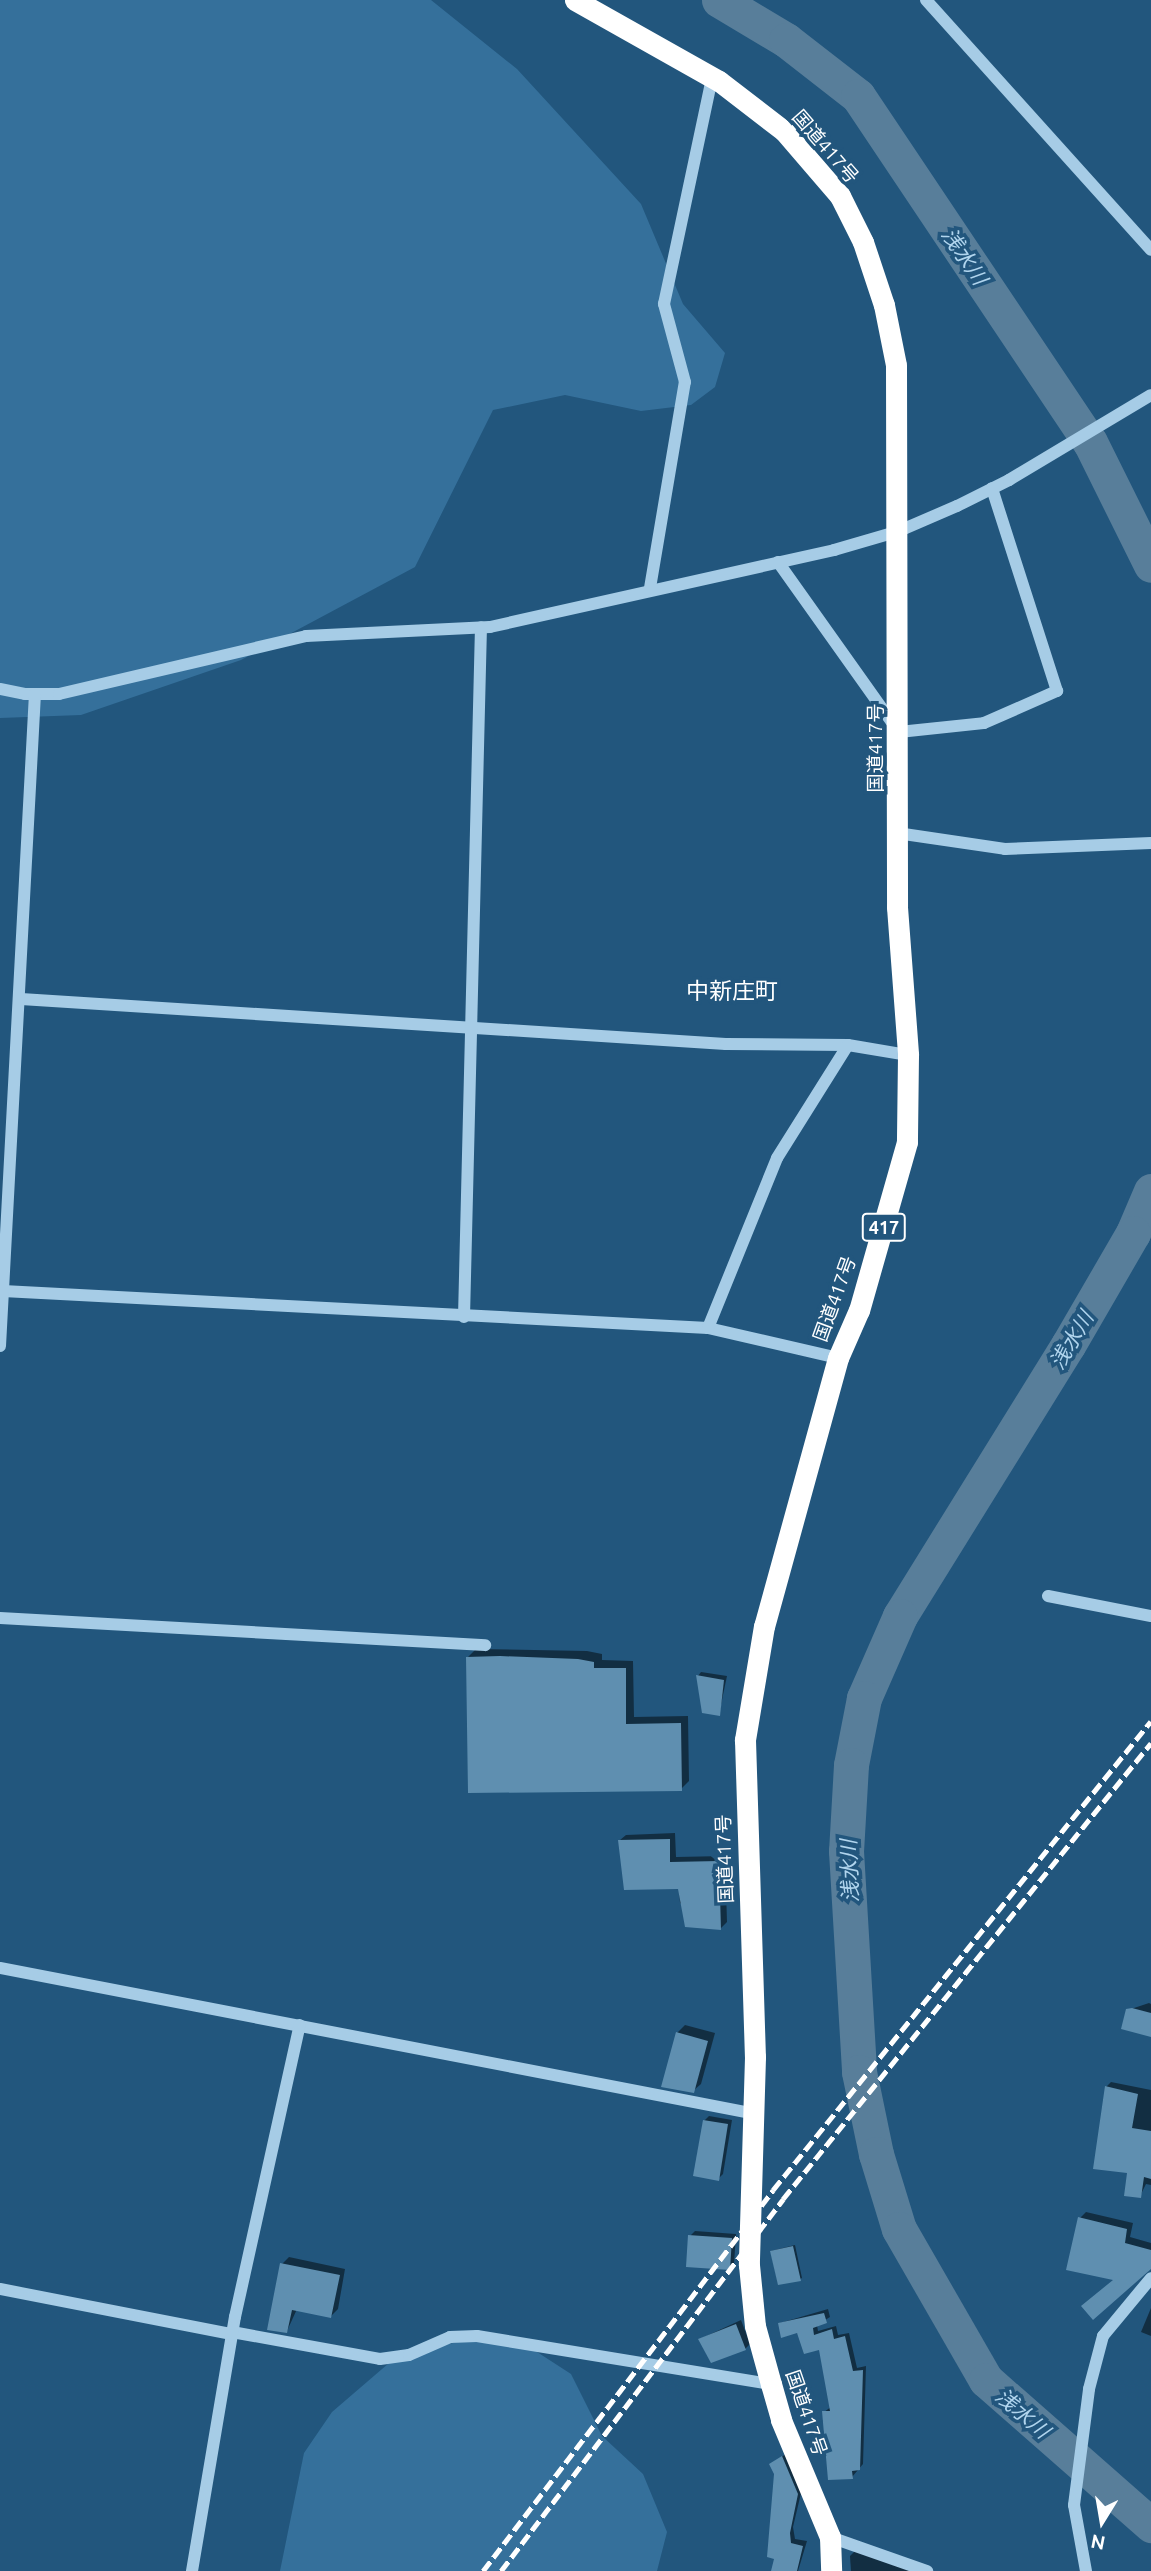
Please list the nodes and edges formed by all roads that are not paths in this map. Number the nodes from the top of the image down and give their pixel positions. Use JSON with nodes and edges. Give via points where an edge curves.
{"nodes":[{"id":1,"x":575,"y":0,"type":"edge"},
{"id":2,"x":926,"y":0,"type":"edge"},
{"id":3,"x":712,"y":78,"type":"junction"},
{"id":4,"x":1151,"y":250,"type":"edge"},
{"id":5,"x":1151,"y":395,"type":"edge"},
{"id":6,"x":992,"y":488,"type":"junction"},
{"id":7,"x":898,"y":531,"type":"junction"},
{"id":8,"x":778,"y":562,"type":"junction"},
{"id":9,"x":650,"y":588,"type":"junction"},
{"id":10,"x":481,"y":627,"type":"junction"},
{"id":11,"x":0,"y":689,"type":"edge"},
{"id":12,"x":34,"y":695,"type":"junction"},
{"id":13,"x":900,"y":732,"type":"junction"},
{"id":14,"x":897,"y":833,"type":"junction"},
{"id":15,"x":1151,"y":843,"type":"edge"},
{"id":16,"x":21,"y":999,"type":"junction"},
{"id":17,"x":471,"y":1028,"type":"junction"},
{"id":18,"x":848,"y":1045,"type":"junction"},
{"id":19,"x":908,"y":1055,"type":"junction"},
{"id":20,"x":4,"y":1291,"type":"junction"},
{"id":21,"x":464,"y":1317,"type":"junction"},
{"id":22,"x":708,"y":1328,"type":"junction"},
{"id":23,"x":0,"y":1346,"type":"edge"},
{"id":24,"x":838,"y":1358,"type":"junction"},
{"id":25,"x":1048,"y":1596,"type":"dead end"},
{"id":26,"x":1151,"y":1616,"type":"edge"},
{"id":27,"x":0,"y":1618,"type":"edge"},
{"id":28,"x":485,"y":1645,"type":"dead end"},
{"id":29,"x":0,"y":1968,"type":"edge"},
{"id":30,"x":300,"y":2025,"type":"junction"},
{"id":31,"x":751,"y":2113,"type":"junction"},
{"id":32,"x":1151,"y":2278,"type":"edge"},
{"id":33,"x":0,"y":2289,"type":"edge"},
{"id":34,"x":232,"y":2333,"type":"junction"},
{"id":35,"x":771,"y":2384,"type":"junction"},
{"id":36,"x":830,"y":2537,"type":"junction"},
{"id":37,"x":1081,"y":2570,"type":"edge"},
{"id":38,"x":192,"y":2571,"type":"edge"},
{"id":39,"x":831,"y":2571,"type":"edge"},
{"id":40,"x":928,"y":2571,"type":"edge"}],
"edges":[{"from":1,"to":3,"type":"highway","name":"国道417号","number":"417"},
{"from":2,"to":4,"type":"street"},
{"from":3,"to":7,"type":"highway","name":"国道417号","number":"417","via":[[785,131],[840,196],[863,242],[897,365]]},
{"from":3,"to":9,"type":"street","via":[[664,304],[685,382]]},
{"from":5,"to":6,"type":"street"},
{"from":6,"to":7,"type":"street"},
{"from":6,"to":13,"type":"street","via":[[1057,691],[984,723]]},
{"from":7,"to":8,"type":"street"},
{"from":7,"to":13,"type":"highway","name":"国道417号","number":"417"},
{"from":8,"to":9,"type":"street"},
{"from":8,"to":13,"type":"street"},
{"from":9,"to":10,"type":"street"},
{"from":10,"to":12,"type":"street","via":[[306,636],[60,694]]},
{"from":10,"to":17,"type":"street"},
{"from":11,"to":12,"type":"street"},
{"from":12,"to":16,"type":"street"},
{"from":13,"to":14,"type":"highway","name":"国道417号","number":"417"},
{"from":14,"to":15,"type":"street","via":[[1005,849]]},
{"from":14,"to":19,"type":"highway","name":"国道417号","number":"417","via":[[899,958]]},
{"from":16,"to":17,"type":"street"},
{"from":16,"to":20,"type":"street"},
{"from":17,"to":18,"type":"street","via":[[726,1044]]},
{"from":17,"to":21,"type":"street"},
{"from":18,"to":19,"type":"street"},
{"from":18,"to":22,"type":"street","via":[[777,1158]]},
{"from":19,"to":24,"type":"highway","name":"国道417号","number":"417","via":[[906,1142],[859,1310]]},
{"from":20,"to":21,"type":"street"},
{"from":20,"to":23,"type":"street"},
{"from":21,"to":22,"type":"street"},
{"from":22,"to":24,"type":"street"},
{"from":24,"to":31,"type":"highway","name":"国道417号","number":"417","via":[[764,1626],[745,1740],[755,2057]]},
{"from":25,"to":26,"type":"street"},
{"from":27,"to":28,"type":"street"},
{"from":29,"to":30,"type":"street"},
{"from":30,"to":31,"type":"street"},
{"from":30,"to":34,"type":"street"},
{"from":31,"to":35,"type":"highway","name":"国道417号","number":"417","via":[[749,2265],[755,2326]]},
{"from":32,"to":37,"type":"street","via":[[1103,2336],[1089,2389],[1074,2505]]},
{"from":33,"to":34,"type":"street"},
{"from":34,"to":35,"type":"street","via":[[380,2359],[409,2355],[450,2337],[477,2336]]},
{"from":34,"to":38,"type":"street"},
{"from":35,"to":36,"type":"highway","name":"国道417号","number":"417","via":[[781,2420]]},
{"from":36,"to":39,"type":"highway","name":"国道417号","number":"417"},
{"from":36,"to":40,"type":"street"}]}
